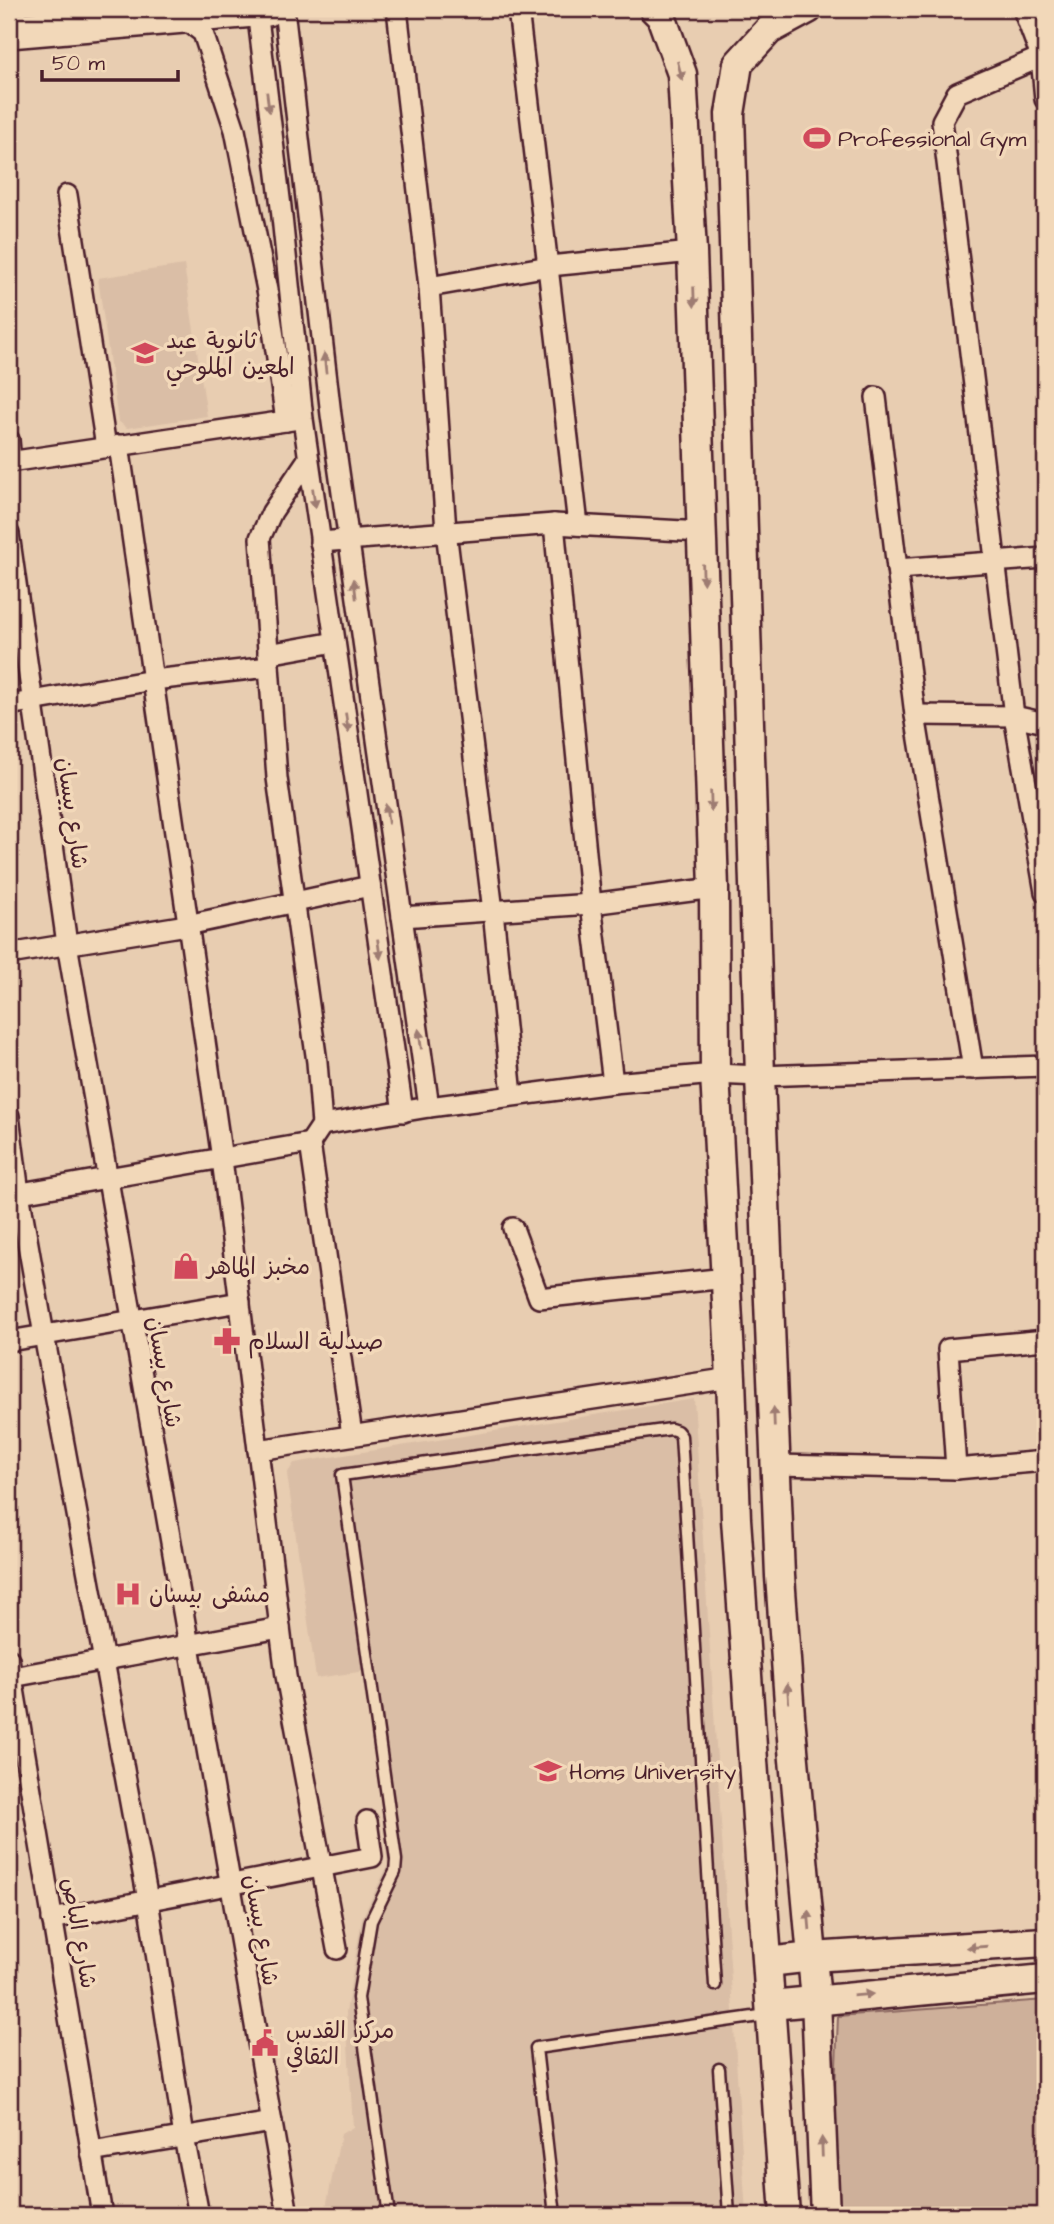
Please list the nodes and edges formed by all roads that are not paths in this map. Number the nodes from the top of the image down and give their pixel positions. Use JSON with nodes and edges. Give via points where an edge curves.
{"nodes":[{"id":1,"x":269,"y":9,"type":"edge"},
{"id":2,"x":397,"y":9,"type":"edge"},
{"id":3,"x":518,"y":9,"type":"edge"},
{"id":4,"x":654,"y":9,"type":"edge"},
{"id":5,"x":808,"y":9,"type":"edge"},
{"id":6,"x":1023,"y":9,"type":"edge"},
{"id":7,"x":181,"y":16,"type":"junction"},
{"id":8,"x":9,"y":31,"type":"edge"},
{"id":9,"x":1041,"y":57,"type":"junction"},
{"id":10,"x":1045,"y":99,"type":"edge"},
{"id":11,"x":67,"y":195,"type":"dead end"},
{"id":12,"x":692,"y":252,"type":"junction"},
{"id":13,"x":550,"y":267,"type":"junction"},
{"id":14,"x":429,"y":287,"type":"junction"},
{"id":15,"x":876,"y":397,"type":"dead end"},
{"id":16,"x":294,"y":420,"type":"junction"},
{"id":17,"x":9,"y":440,"type":"edge"},
{"id":18,"x":112,"y":446,"type":"junction"},
{"id":19,"x":308,"y":459,"type":"junction"},
{"id":20,"x":10,"y":462,"type":"edge"},
{"id":21,"x":554,"y":524,"type":"junction"},
{"id":22,"x":578,"y":525,"type":"junction"},
{"id":23,"x":446,"y":531,"type":"junction"},
{"id":24,"x":702,"y":532,"type":"junction"},
{"id":25,"x":9,"y":534,"type":"edge"},
{"id":26,"x":349,"y":539,"type":"junction"},
{"id":27,"x":320,"y":542,"type":"junction"},
{"id":28,"x":1045,"y":558,"type":"edge"},
{"id":29,"x":995,"y":561,"type":"junction"},
{"id":30,"x":897,"y":569,"type":"junction"},
{"id":31,"x":335,"y":642,"type":"junction"},
{"id":32,"x":269,"y":660,"type":"junction"},
{"id":33,"x":153,"y":680,"type":"junction"},
{"id":34,"x":32,"y":701,"type":"junction"},
{"id":35,"x":9,"y":705,"type":"edge"},
{"id":36,"x":915,"y":715,"type":"junction"},
{"id":37,"x":1014,"y":716,"type":"junction"},
{"id":38,"x":1045,"y":723,"type":"edge"},
{"id":39,"x":370,"y":886,"type":"junction"},
{"id":40,"x":714,"y":888,"type":"junction"},
{"id":41,"x":1045,"y":892,"type":"edge"},
{"id":42,"x":295,"y":901,"type":"junction"},
{"id":43,"x":591,"y":904,"type":"junction"},
{"id":44,"x":493,"y":911,"type":"junction"},
{"id":45,"x":402,"y":917,"type":"junction"},
{"id":46,"x":187,"y":925,"type":"junction"},
{"id":47,"x":67,"y":944,"type":"junction"},
{"id":48,"x":9,"y":954,"type":"edge"},
{"id":49,"x":1045,"y":1066,"type":"edge"},
{"id":50,"x":973,"y":1069,"type":"junction"},
{"id":51,"x":715,"y":1074,"type":"junction"},
{"id":52,"x":760,"y":1076,"type":"junction"},
{"id":53,"x":613,"y":1083,"type":"junction"},
{"id":54,"x":512,"y":1095,"type":"junction"},
{"id":55,"x":429,"y":1107,"type":"junction"},
{"id":56,"x":403,"y":1112,"type":"junction"},
{"id":57,"x":9,"y":1116,"type":"edge"},
{"id":58,"x":322,"y":1125,"type":"junction"},
{"id":59,"x":310,"y":1143,"type":"junction"},
{"id":60,"x":222,"y":1159,"type":"junction"},
{"id":61,"x":107,"y":1178,"type":"junction"},
{"id":62,"x":14,"y":1194,"type":"edge"},
{"id":63,"x":513,"y":1228,"type":"dead end"},
{"id":64,"x":726,"y":1278,"type":"junction"},
{"id":65,"x":240,"y":1303,"type":"junction"},
{"id":66,"x":131,"y":1320,"type":"junction"},
{"id":67,"x":44,"y":1335,"type":"junction"},
{"id":68,"x":1045,"y":1340,"type":"edge"},
{"id":69,"x":9,"y":1341,"type":"edge"},
{"id":70,"x":731,"y":1378,"type":"junction"},
{"id":71,"x":352,"y":1435,"type":"junction"},
{"id":72,"x":258,"y":1450,"type":"junction"},
{"id":73,"x":1045,"y":1461,"type":"edge"},
{"id":74,"x":776,"y":1465,"type":"junction"},
{"id":75,"x":957,"y":1469,"type":"junction"},
{"id":76,"x":280,"y":1628,"type":"junction"},
{"id":77,"x":188,"y":1645,"type":"junction"},
{"id":78,"x":103,"y":1661,"type":"junction"},
{"id":79,"x":10,"y":1668,"type":"edge"},
{"id":80,"x":366,"y":1821,"type":"dead end"},
{"id":81,"x":321,"y":1867,"type":"junction"},
{"id":82,"x":229,"y":1885,"type":"junction"},
{"id":83,"x":148,"y":1900,"type":"junction"},
{"id":84,"x":52,"y":1919,"type":"junction"},
{"id":85,"x":1045,"y":1942,"type":"edge"},
{"id":86,"x":337,"y":1949,"type":"dead end"},
{"id":87,"x":812,"y":1957,"type":"junction"},
{"id":88,"x":768,"y":1962,"type":"junction"},
{"id":89,"x":1045,"y":1979,"type":"edge"},
{"id":90,"x":715,"y":1985,"type":"dead end"},
{"id":91,"x":816,"y":2000,"type":"junction"},
{"id":92,"x":771,"y":2009,"type":"junction"},
{"id":93,"x":719,"y":2069,"type":"dead end"},
{"id":94,"x":272,"y":2122,"type":"junction"},
{"id":95,"x":184,"y":2137,"type":"junction"},
{"id":96,"x":92,"y":2152,"type":"junction"},
{"id":97,"x":102,"y":2215,"type":"edge"},
{"id":98,"x":199,"y":2215,"type":"edge"},
{"id":99,"x":288,"y":2215,"type":"edge"},
{"id":100,"x":389,"y":2215,"type":"edge"},
{"id":101,"x":555,"y":2215,"type":"edge"},
{"id":102,"x":729,"y":2215,"type":"edge"},
{"id":103,"x":785,"y":2215,"type":"edge"},
{"id":104,"x":825,"y":2215,"type":"edge"}],
"edges":[{"from":1,"to":7,"type":"highway"},
{"from":1,"to":16,"type":"street","one_way":true},
{"from":26,"to":1,"type":"street","one_way":true},
{"from":2,"to":14,"type":"street"},
{"from":3,"to":13,"type":"street"},
{"from":4,"to":12,"type":"main road","one_way":true,"via":[[661,16],[682,74]]},
{"from":5,"to":52,"type":"main road","via":[[769,30],[738,64],[730,114]]},
{"from":6,"to":9,"type":"street"},
{"from":7,"to":8,"type":"highway"},
{"from":7,"to":16,"type":"street","via":[[203,33],[234,130]]},
{"from":9,"to":10,"type":"street"},
{"from":9,"to":29,"type":"street","via":[[957,93],[942,121]]},
{"from":11,"to":18,"type":"street"},
{"from":12,"to":13,"type":"street"},
{"from":12,"to":24,"type":"main road","one_way":true},
{"from":13,"to":14,"type":"street"},
{"from":13,"to":22,"type":"street"},
{"from":14,"to":23,"type":"street"},
{"from":15,"to":30,"type":"street"},
{"from":16,"to":18,"type":"street"},
{"from":16,"to":19,"type":"street"},
{"from":17,"to":20,"type":"street"},
{"from":18,"to":20,"type":"street"},
{"from":18,"to":33,"type":"street"},
{"from":19,"to":27,"type":"street","one_way":true},
{"from":19,"to":32,"type":"street","via":[[260,538]]},
{"from":21,"to":22,"type":"street"},
{"from":21,"to":23,"type":"street"},
{"from":21,"to":43,"type":"street"},
{"from":22,"to":24,"type":"street"},
{"from":23,"to":26,"type":"street"},
{"from":23,"to":44,"type":"street"},
{"from":24,"to":40,"type":"main road","one_way":true},
{"from":25,"to":34,"type":"street","name":"شارع بيسان"},
{"from":26,"to":27,"type":"street"},
{"from":45,"to":26,"type":"street","one_way":true},
{"from":27,"to":31,"type":"street"},
{"from":28,"to":29,"type":"street"},
{"from":29,"to":30,"type":"street"},
{"from":29,"to":37,"type":"street"},
{"from":30,"to":36,"type":"street"},
{"from":31,"to":32,"type":"street"},
{"from":31,"to":39,"type":"street","one_way":true},
{"from":32,"to":33,"type":"street"},
{"from":32,"to":42,"type":"street","via":[[277,778]]},
{"from":33,"to":34,"type":"street"},
{"from":33,"to":46,"type":"street"},
{"from":34,"to":35,"type":"street"},
{"from":34,"to":47,"type":"street","name":"شارع بيسان"},
{"from":36,"to":37,"type":"street"},
{"from":36,"to":50,"type":"street"},
{"from":37,"to":38,"type":"street"},
{"from":37,"to":41,"type":"street"},
{"from":39,"to":42,"type":"street"},
{"from":39,"to":56,"type":"street","one_way":true},
{"from":40,"to":43,"type":"street"},
{"from":40,"to":51,"type":"main road"},
{"from":42,"to":46,"type":"street"},
{"from":42,"to":58,"type":"street"},
{"from":43,"to":44,"type":"street"},
{"from":43,"to":53,"type":"street"},
{"from":44,"to":45,"type":"street"},
{"from":44,"to":54,"type":"street"},
{"from":55,"to":45,"type":"street","one_way":true},
{"from":46,"to":47,"type":"street"},
{"from":46,"to":60,"type":"street"},
{"from":47,"to":48,"type":"street"},
{"from":47,"to":61,"type":"street","name":"شارع بيسان"},
{"from":49,"to":50,"type":"street"},
{"from":50,"to":52,"type":"street"},
{"from":51,"to":52,"type":"street"},
{"from":51,"to":53,"type":"street"},
{"from":51,"to":64,"type":"main road"},
{"from":74,"to":52,"type":"main road","one_way":true},
{"from":53,"to":54,"type":"street"},
{"from":54,"to":55,"type":"street"},
{"from":55,"to":56,"type":"street"},
{"from":56,"to":58,"type":"street"},
{"from":57,"to":62,"type":"street"},
{"from":58,"to":59,"type":"street"},
{"from":59,"to":60,"type":"street"},
{"from":59,"to":71,"type":"street"},
{"from":60,"to":61,"type":"street"},
{"from":60,"to":65,"type":"street"},
{"from":61,"to":62,"type":"street"},
{"from":61,"to":66,"type":"street","name":"شارع بيسان"},
{"from":62,"to":67,"type":"street"},
{"from":63,"to":64,"type":"street","via":[[539,1298]]},
{"from":64,"to":70,"type":"main road"},
{"from":65,"to":66,"type":"street"},
{"from":65,"to":72,"type":"street"},
{"from":66,"to":67,"type":"street"},
{"from":66,"to":77,"type":"street","name":"شارع بيسان"},
{"from":67,"to":69,"type":"street"},
{"from":67,"to":78,"type":"street"},
{"from":68,"to":75,"type":"street","via":[[948,1349]]},
{"from":70,"to":71,"type":"street"},
{"from":70,"to":88,"type":"main road","via":[[736,1518]]},
{"from":71,"to":72,"type":"street"},
{"from":72,"to":76,"type":"street"},
{"from":73,"to":75,"type":"street"},
{"from":74,"to":75,"type":"street"},
{"from":87,"to":74,"type":"main road","one_way":true,"via":[[790,1716]]},
{"from":76,"to":77,"type":"street"},
{"from":76,"to":81,"type":"street"},
{"from":77,"to":78,"type":"street"},
{"from":77,"to":82,"type":"street","name":"شارع بيسان"},
{"from":78,"to":79,"type":"street"},
{"from":78,"to":83,"type":"street"},
{"from":79,"to":84,"type":"street","name":"شارع الباص"},
{"from":80,"to":81,"type":"street","via":[[372,1857]]},
{"from":81,"to":82,"type":"street"},
{"from":81,"to":86,"type":"street"},
{"from":82,"to":83,"type":"street"},
{"from":82,"to":94,"type":"street","name":"شارع بيسان"},
{"from":83,"to":84,"type":"street"},
{"from":83,"to":95,"type":"street"},
{"from":84,"to":96,"type":"street","name":"شارع الباص"},
{"from":85,"to":87,"type":"main road","one_way":true},
{"from":87,"to":88,"type":"main road"},
{"from":87,"to":91,"type":"main road"},
{"from":88,"to":92,"type":"main road"},
{"from":91,"to":89,"type":"main road","one_way":true},
{"from":90,"to":100,"type":"lane","via":[[681,1436],[671,1429],[342,1475],[396,1860],[395,1872],[371,1921],[358,1998]]},
{"from":91,"to":92,"type":"main road"},
{"from":104,"to":91,"type":"main road","one_way":true},
{"from":92,"to":101,"type":"lane","via":[[536,2048]]},
{"from":92,"to":103,"type":"main road"},
{"from":93,"to":102,"type":"lane"},
{"from":94,"to":95,"type":"street"},
{"from":94,"to":99,"type":"street","name":"شارع بيسان"},
{"from":95,"to":96,"type":"street"},
{"from":95,"to":98,"type":"street"},
{"from":96,"to":97,"type":"street","name":"شارع الباص"}]}
